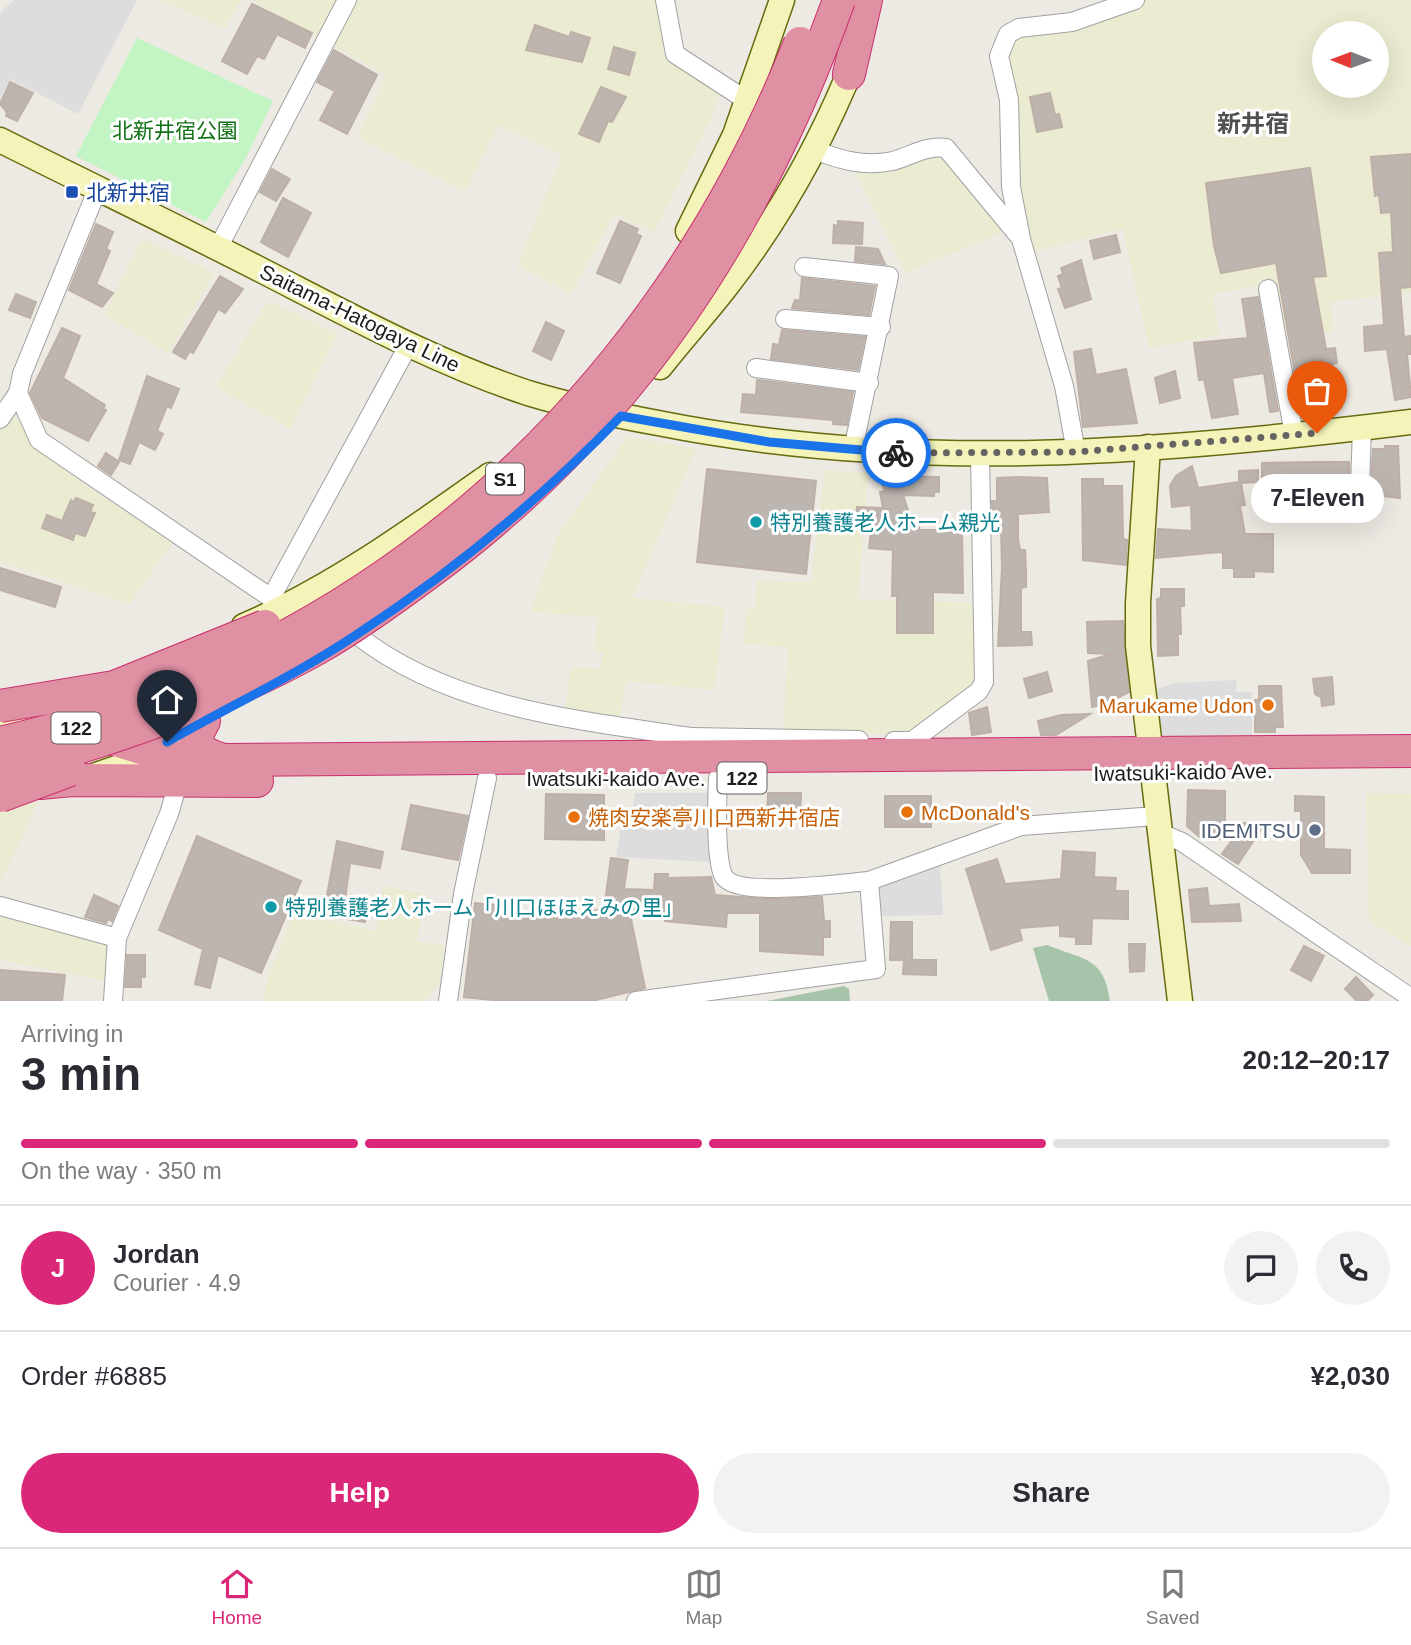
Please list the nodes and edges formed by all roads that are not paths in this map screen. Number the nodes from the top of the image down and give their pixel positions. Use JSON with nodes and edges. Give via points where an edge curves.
{"nodes":[{"id":1,"x":348,"y":0,"type":"edge"},
{"id":2,"x":664,"y":0,"type":"edge"},
{"id":3,"x":782,"y":0,"type":"edge"},
{"id":4,"x":816,"y":0,"type":"edge"},
{"id":5,"x":839,"y":0,"type":"edge"},
{"id":6,"x":866,"y":0,"type":"edge"},
{"id":7,"x":879,"y":0,"type":"edge"},
{"id":8,"x":1135,"y":0,"type":"edge"},
{"id":9,"x":849,"y":74,"type":"junction"},
{"id":10,"x":746,"y":100,"type":"junction"},
{"id":11,"x":0,"y":140,"type":"edge"},
{"id":12,"x":812,"y":149,"type":"junction"},
{"id":13,"x":98,"y":188,"type":"junction"},
{"id":14,"x":1021,"y":239,"type":"junction"},
{"id":15,"x":218,"y":248,"type":"junction"},
{"id":16,"x":804,"y":267,"type":"dead end"},
{"id":17,"x":1268,"y":289,"type":"dead end"},
{"id":18,"x":785,"y":319,"type":"dead end"},
{"id":19,"x":881,"y":327,"type":"junction"},
{"id":20,"x":408,"y":346,"type":"junction"},
{"id":21,"x":756,"y":368,"type":"dead end"},
{"id":22,"x":869,"y":383,"type":"junction"},
{"id":23,"x":18,"y":393,"type":"junction"},
{"id":24,"x":564,"y":403,"type":"junction"},
{"id":25,"x":621,"y":416,"type":"junction"},
{"id":26,"x":0,"y":419,"type":"edge"},
{"id":27,"x":1411,"y":422,"type":"edge"},
{"id":28,"x":1362,"y":428,"type":"junction"},
{"id":29,"x":1294,"y":435,"type":"junction"},
{"id":30,"x":1148,"y":447,"type":"junction"},
{"id":31,"x":853,"y":450,"type":"junction"},
{"id":32,"x":1076,"y":452,"type":"junction"},
{"id":33,"x":980,"y":455,"type":"junction"},
{"id":34,"x":523,"y":462,"type":"junction"},
{"id":35,"x":1360,"y":485,"type":"dead end"},
{"id":36,"x":274,"y":604,"type":"junction"},
{"id":37,"x":356,"y":635,"type":"junction"},
{"id":38,"x":318,"y":648,"type":"junction"},
{"id":39,"x":114,"y":687,"type":"junction"},
{"id":40,"x":0,"y":705,"type":"edge"},
{"id":41,"x":204,"y":721,"type":"junction"},
{"id":42,"x":0,"y":723,"type":"edge"},
{"id":43,"x":0,"y":734,"type":"edge"},
{"id":44,"x":0,"y":744,"type":"edge"},
{"id":45,"x":690,"y":747,"type":"junction"},
{"id":46,"x":912,"y":748,"type":"junction"},
{"id":47,"x":1411,"y":751,"type":"edge"},
{"id":48,"x":149,"y":752,"type":"junction"},
{"id":49,"x":223,"y":760,"type":"junction"},
{"id":50,"x":1150,"y":763,"type":"junction"},
{"id":51,"x":0,"y":770,"type":"edge"},
{"id":52,"x":1411,"y":770,"type":"edge"},
{"id":53,"x":487,"y":778,"type":"junction"},
{"id":54,"x":718,"y":778,"type":"junction"},
{"id":55,"x":72,"y":780,"type":"junction"},
{"id":56,"x":178,"y":783,"type":"junction"},
{"id":57,"x":0,"y":787,"type":"edge"},
{"id":58,"x":0,"y":796,"type":"edge"},
{"id":59,"x":1157,"y":824,"type":"junction"},
{"id":60,"x":869,"y":881,"type":"junction"},
{"id":61,"x":0,"y":906,"type":"edge"},
{"id":62,"x":117,"y":937,"type":"junction"},
{"id":63,"x":1411,"y":998,"type":"edge"},
{"id":64,"x":113,"y":1001,"type":"edge"},
{"id":65,"x":448,"y":1001,"type":"edge"},
{"id":66,"x":636,"y":1001,"type":"edge"},
{"id":67,"x":1180,"y":1001,"type":"edge"}],
"edges":[{"from":1,"to":15,"type":"street"},
{"from":2,"to":10,"type":"street","via":[[675,54]]},
{"from":3,"to":10,"type":"main road"},
{"from":4,"to":34,"type":"highway","number":"S1","bridge":true,"via":[[752,149],[666,295],[588,394]]},
{"from":5,"to":38,"type":"highway","number":"S1","bridge":true,"via":[[794,117],[758,191],[696,294],[624,392],[510,509],[423,577]]},
{"from":6,"to":9,"type":"highway"},
{"from":7,"to":9,"type":"main road"},
{"from":8,"to":14,"type":"street","via":[[1072,22],[1019,28],[1008,34],[1002,46],[999,56],[1009,100],[1011,187]]},
{"from":9,"to":12,"type":"main road"},
{"from":10,"to":24,"type":"main road","via":[[700,211],[657,285],[610,351]]},
{"from":11,"to":13,"type":"main road","name":"Saitama-Hatogaya Line"},
{"from":12,"to":14,"type":"street","via":[[858,164],[895,160],[936,146],[946,148]]},
{"from":12,"to":25,"type":"main road","via":[[726,286]]},
{"from":13,"to":15,"type":"main road","name":"Saitama-Hatogaya Line"},
{"from":13,"to":23,"type":"street"},
{"from":14,"to":32,"type":"street","via":[[1052,340]]},
{"from":15,"to":20,"type":"main road","name":"Saitama-Hatogaya Line"},
{"from":16,"to":19,"type":"street","via":[[889,276]]},
{"from":17,"to":29,"type":"street"},
{"from":18,"to":19,"type":"street"},
{"from":19,"to":22,"type":"street"},
{"from":20,"to":24,"type":"main road","name":"Saitama-Hatogaya Line"},
{"from":20,"to":36,"type":"street"},
{"from":21,"to":22,"type":"street"},
{"from":22,"to":31,"type":"street"},
{"from":23,"to":26,"type":"street"},
{"from":23,"to":36,"type":"street","via":[[39,440]]},
{"from":24,"to":25,"type":"main road","name":"Saitama-Hatogaya Line"},
{"from":24,"to":36,"type":"main road","via":[[498,470],[383,550]]},
{"from":25,"to":31,"type":"main road","name":"Saitama-Hatogaya Line","via":[[769,442]]},
{"from":25,"to":37,"type":"main road","via":[[492,538]]},
{"from":27,"to":28,"type":"main road","name":"Saitama-Hatogaya Line"},
{"from":28,"to":29,"type":"main road","name":"Saitama-Hatogaya Line"},
{"from":28,"to":35,"type":"street"},
{"from":29,"to":30,"type":"main road","name":"Saitama-Hatogaya Line"},
{"from":30,"to":32,"type":"main road","name":"Saitama-Hatogaya Line"},
{"from":30,"to":50,"type":"main road","via":[[1138,631]]},
{"from":31,"to":33,"type":"main road","name":"Saitama-Hatogaya Line"},
{"from":32,"to":33,"type":"main road","name":"Saitama-Hatogaya Line"},
{"from":33,"to":46,"type":"street","via":[[984,682]]},
{"from":34,"to":39,"type":"highway","bridge":true,"via":[[378,567],[317,601],[242,637]]},
{"from":34,"to":44,"type":"highway","number":"S1","bridge":true,"via":[[415,556],[292,635],[217,673],[139,704]]},
{"from":36,"to":42,"type":"main road","via":[[157,664]]},
{"from":37,"to":41,"type":"main road"},
{"from":37,"to":45,"type":"street","via":[[386,658],[505,706]]},
{"from":38,"to":51,"type":"highway","number":"S1","bridge":true,"via":[[181,712],[81,749]]},
{"from":38,"to":58,"type":"highway","bridge":true,"via":[[250,689],[136,746]]},
{"from":39,"to":40,"type":"highway","bridge":true},
{"from":39,"to":42,"type":"highway","bridge":true},
{"from":41,"to":48,"type":"main road"},
{"from":41,"to":49,"type":"highway","via":[[195,738],[198,747]]},
{"from":43,"to":48,"type":"highway","number":"122","via":[[75,728]]},
{"from":45,"to":46,"type":"highway","name":"Iwatsuki-kaido Ave.","number":"122"},
{"from":45,"to":49,"type":"highway","name":"Iwatsuki-kaido Ave.","number":"122"},
{"from":46,"to":50,"type":"highway","name":"Iwatsuki-kaido Ave.","number":"122"},
{"from":47,"to":50,"type":"highway","name":"Iwatsuki-kaido Ave.","number":"122"},
{"from":48,"to":49,"type":"highway","name":"Iwatsuki-kaido Ave.","number":"122"},
{"from":48,"to":55,"type":"main road","via":[[105,772]]},
{"from":50,"to":52,"type":"highway","name":"Iwatsuki-kaido Ave.","number":"122"},
{"from":50,"to":54,"type":"highway","name":"Iwatsuki-kaido Ave.","number":"122"},
{"from":50,"to":59,"type":"main road"},
{"from":53,"to":54,"type":"highway","name":"Iwatsuki-kaido Ave.","number":"122"},
{"from":53,"to":56,"type":"highway","name":"Iwatsuki-kaido Ave.","number":"122"},
{"from":53,"to":65,"type":"street","via":[[463,894]]},
{"from":54,"to":60,"type":"street","via":[[723,874],[731,884],[804,887]]},
{"from":55,"to":56,"type":"highway","name":"Iwatsuki-kaido Ave.","number":"122"},
{"from":55,"to":57,"type":"highway","number":"122"},
{"from":56,"to":62,"type":"street","via":[[131,912]]},
{"from":59,"to":60,"type":"street","via":[[1021,827]]},
{"from":59,"to":63,"type":"street"},
{"from":59,"to":67,"type":"main road"},
{"from":60,"to":66,"type":"street","via":[[876,969]]},
{"from":61,"to":62,"type":"street"},
{"from":62,"to":64,"type":"street"}]}
